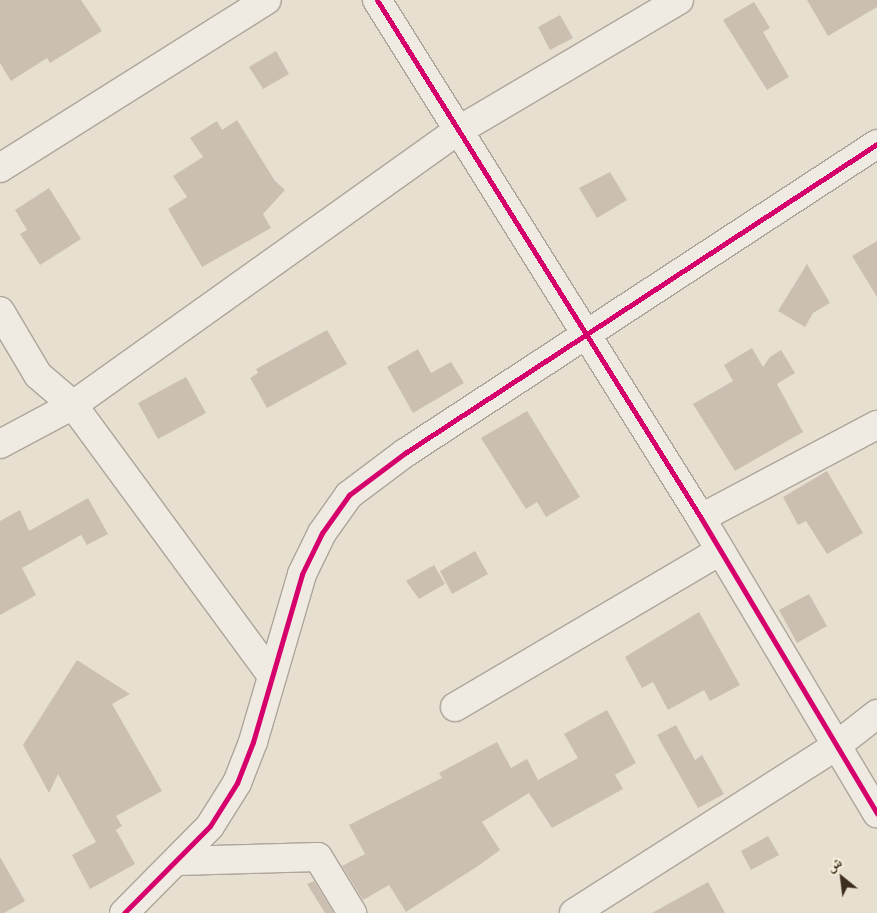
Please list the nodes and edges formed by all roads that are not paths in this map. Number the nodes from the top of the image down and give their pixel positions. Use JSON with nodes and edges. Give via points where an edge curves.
{"nodes":[{"id":1,"x":267,"y":0,"type":"edge"},
{"id":2,"x":376,"y":0,"type":"edge"},
{"id":3,"x":679,"y":0,"type":"edge"},
{"id":4,"x":456,"y":132,"type":"junction"},
{"id":5,"x":877,"y":144,"type":"edge"},
{"id":6,"x":0,"y":168,"type":"edge"},
{"id":7,"x":0,"y":312,"type":"edge"},
{"id":8,"x":585,"y":338,"type":"junction"},
{"id":9,"x":73,"y":405,"type":"junction"},
{"id":10,"x":877,"y":425,"type":"edge"},
{"id":11,"x":0,"y":444,"type":"edge"},
{"id":12,"x":701,"y":518,"type":"junction"},
{"id":13,"x":720,"y":551,"type":"junction"},
{"id":14,"x":271,"y":675,"type":"junction"},
{"id":15,"x":455,"y":707,"type":"dead end"},
{"id":16,"x":877,"y":714,"type":"edge"},
{"id":17,"x":836,"y":746,"type":"junction"},
{"id":18,"x":877,"y":813,"type":"edge"},
{"id":19,"x":179,"y":861,"type":"junction"},
{"id":20,"x":124,"y":913,"type":"edge"},
{"id":21,"x":352,"y":913,"type":"edge"},
{"id":22,"x":574,"y":913,"type":"edge"}],
"edges":[{"from":1,"to":6,"type":"street"},
{"from":2,"to":4,"type":"street"},
{"from":3,"to":4,"type":"street"},
{"from":4,"to":8,"type":"street"},
{"from":4,"to":9,"type":"street"},
{"from":5,"to":8,"type":"street"},
{"from":7,"to":9,"type":"street","via":[[38,375]]},
{"from":8,"to":12,"type":"street"},
{"from":8,"to":14,"type":"street","via":[[405,453],[349,496],[322,533],[302,574]]},
{"from":9,"to":11,"type":"street"},
{"from":9,"to":14,"type":"street"},
{"from":10,"to":12,"type":"street"},
{"from":12,"to":13,"type":"street"},
{"from":13,"to":15,"type":"street"},
{"from":13,"to":17,"type":"street"},
{"from":14,"to":19,"type":"street","via":[[253,742],[236,784],[210,826]]},
{"from":16,"to":17,"type":"street"},
{"from":17,"to":18,"type":"street"},
{"from":17,"to":22,"type":"street"},
{"from":19,"to":20,"type":"street"},
{"from":19,"to":21,"type":"street","via":[[318,857]]}]}
